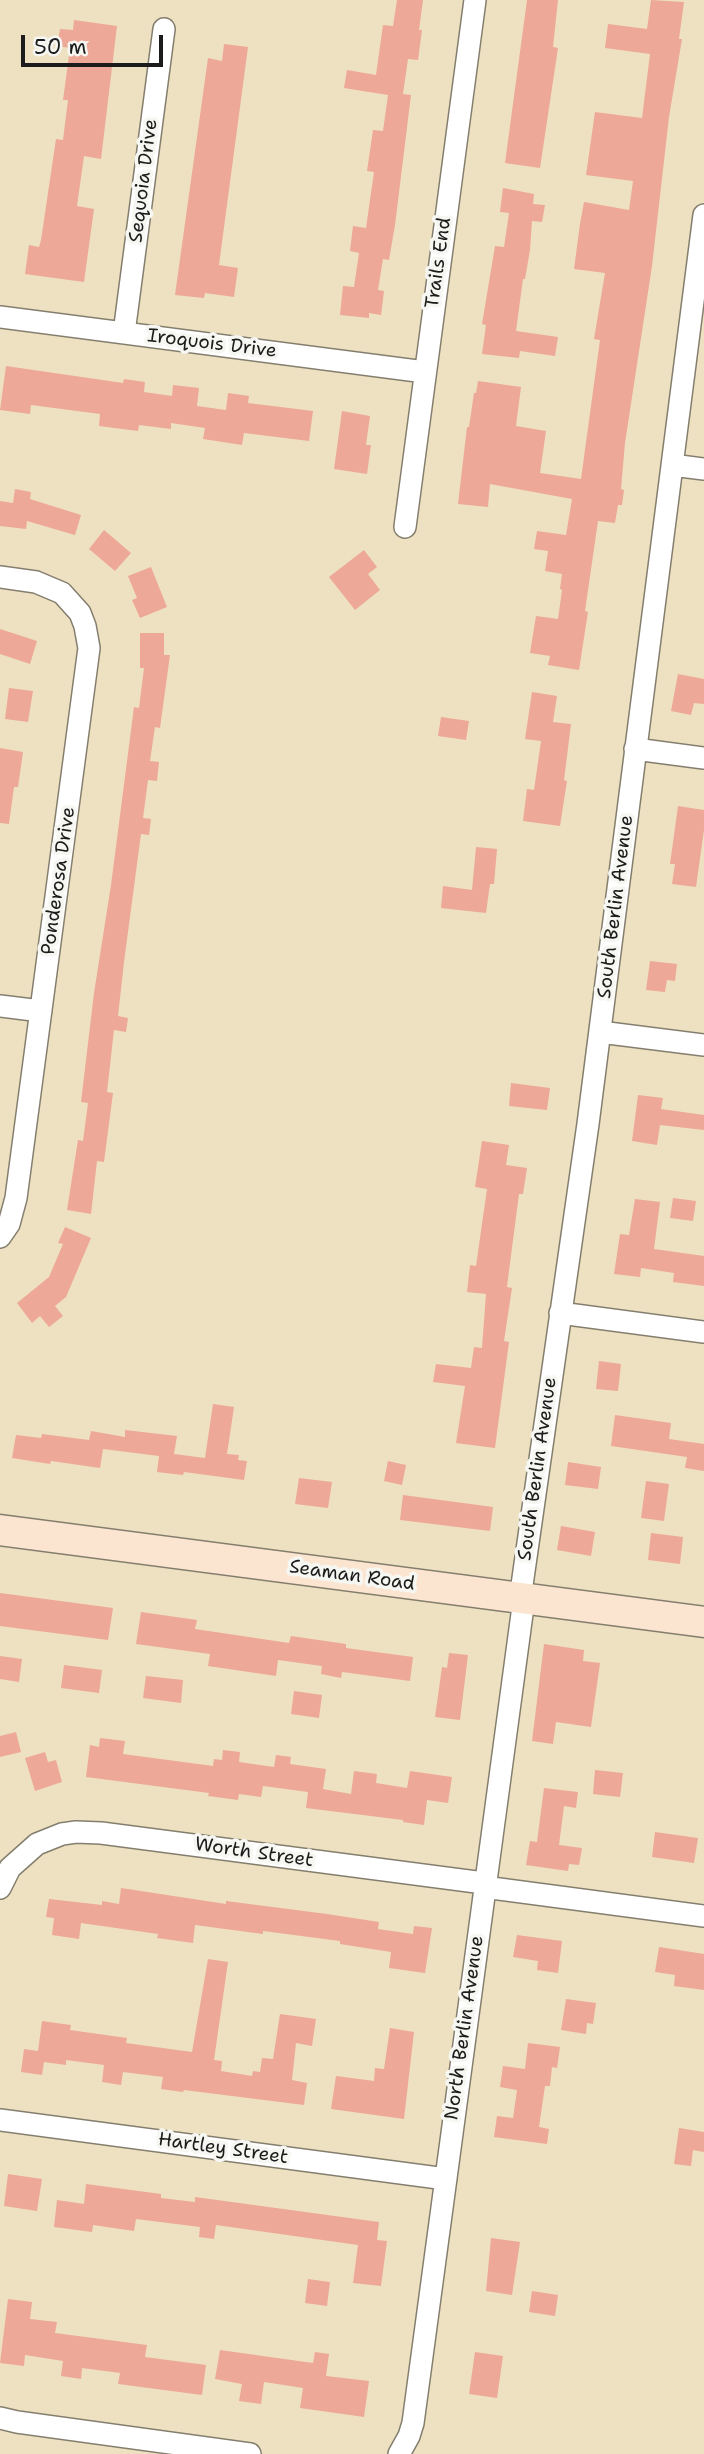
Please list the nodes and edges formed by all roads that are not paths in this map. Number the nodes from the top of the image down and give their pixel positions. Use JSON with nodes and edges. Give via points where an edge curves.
{"nodes":[{"id":1,"x":475,"y":0,"type":"edge"},
{"id":2,"x":164,"y":29,"type":"dead end"},
{"id":3,"x":704,"y":215,"type":"edge"},
{"id":4,"x":0,"y":317,"type":"edge"},
{"id":5,"x":124,"y":333,"type":"junction"},
{"id":6,"x":425,"y":372,"type":"junction"},
{"id":7,"x":672,"y":465,"type":"junction"},
{"id":8,"x":704,"y":469,"type":"edge"},
{"id":9,"x":405,"y":527,"type":"dead end"},
{"id":10,"x":0,"y":577,"type":"edge"},
{"id":11,"x":635,"y":749,"type":"junction"},
{"id":12,"x":704,"y":758,"type":"edge"},
{"id":13,"x":0,"y":1006,"type":"edge"},
{"id":14,"x":41,"y":1011,"type":"junction"},
{"id":15,"x":600,"y":1032,"type":"junction"},
{"id":16,"x":704,"y":1045,"type":"edge"},
{"id":17,"x":0,"y":1237,"type":"edge"},
{"id":18,"x":560,"y":1313,"type":"junction"},
{"id":19,"x":704,"y":1332,"type":"edge"},
{"id":20,"x":0,"y":1530,"type":"edge"},
{"id":21,"x":522,"y":1599,"type":"junction"},
{"id":22,"x":704,"y":1622,"type":"edge"},
{"id":23,"x":484,"y":1885,"type":"junction"},
{"id":24,"x":0,"y":1888,"type":"edge"},
{"id":25,"x":704,"y":1916,"type":"edge"},
{"id":26,"x":0,"y":2120,"type":"edge"},
{"id":27,"x":446,"y":2179,"type":"junction"},
{"id":28,"x":0,"y":2418,"type":"edge"},
{"id":29,"x":250,"y":2454,"type":"edge"},
{"id":30,"x":399,"y":2454,"type":"edge"}],
"edges":[{"from":1,"to":6,"type":"street","name":"Trails End"},
{"from":2,"to":5,"type":"street","name":"Sequoia Drive"},
{"from":3,"to":7,"type":"street","name":"South Berlin Avenue"},
{"from":4,"to":5,"type":"street","name":"Iroquois Drive"},
{"from":5,"to":6,"type":"street","name":"Iroquois Drive"},
{"from":6,"to":9,"type":"street","name":"Trails End"},
{"from":7,"to":8,"type":"street"},
{"from":7,"to":11,"type":"street","name":"South Berlin Avenue"},
{"from":10,"to":14,"type":"street","name":"Ponderosa Drive","via":[[36,582],[62,593],[80,613],[88,639]]},
{"from":11,"to":12,"type":"street"},
{"from":11,"to":15,"type":"street","name":"South Berlin Avenue"},
{"from":13,"to":14,"type":"street"},
{"from":14,"to":17,"type":"street","name":"Ponderosa Drive","via":[[14,1211]]},
{"from":15,"to":16,"type":"street"},
{"from":15,"to":18,"type":"street","name":"South Berlin Avenue"},
{"from":18,"to":19,"type":"street"},
{"from":18,"to":21,"type":"street","name":"South Berlin Avenue"},
{"from":20,"to":21,"type":"street","name":"Seaman Road"},
{"from":21,"to":22,"type":"street","name":"Seaman Road"},
{"from":21,"to":23,"type":"street","name":"North Berlin Avenue"},
{"from":23,"to":24,"type":"street","name":"Worth Street","via":[[89,1832],[62,1834],[37,1844],[10,1868]]},
{"from":23,"to":25,"type":"street","name":"Worth Street"},
{"from":23,"to":27,"type":"street","name":"North Berlin Avenue"},
{"from":26,"to":27,"type":"street","name":"Hartley Street"},
{"from":27,"to":30,"type":"street","name":"North Berlin Avenue","via":[[413,2423]]},
{"from":28,"to":29,"type":"street"}]}
